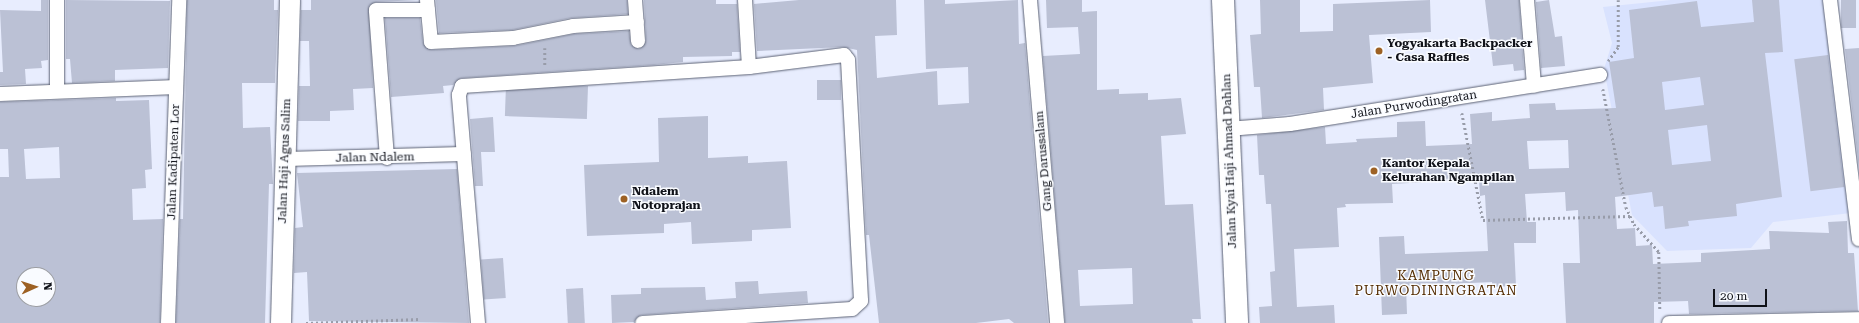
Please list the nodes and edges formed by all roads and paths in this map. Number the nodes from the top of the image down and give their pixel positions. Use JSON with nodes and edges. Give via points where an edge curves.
{"nodes":[{"id":1,"x":57,"y":0,"type":"edge"},
{"id":2,"x":179,"y":0,"type":"edge"},
{"id":3,"x":290,"y":0,"type":"edge"},
{"id":4,"x":636,"y":0,"type":"edge"},
{"id":5,"x":745,"y":0,"type":"edge"},
{"id":6,"x":1030,"y":0,"type":"edge"},
{"id":7,"x":1223,"y":0,"type":"edge"},
{"id":8,"x":1527,"y":0,"type":"edge"},
{"id":9,"x":1618,"y":0,"type":"edge"},
{"id":10,"x":1830,"y":0,"type":"edge"},
{"id":11,"x":428,"y":5,"type":"edge"},
{"id":12,"x":637,"y":22,"type":"junction"},
{"id":13,"x":544,"y":32,"type":"junction"},
{"id":14,"x":638,"y":41,"type":"dead end"},
{"id":15,"x":749,"y":67,"type":"junction"},
{"id":16,"x":1600,"y":75,"type":"junction"},
{"id":17,"x":546,"y":80,"type":"junction"},
{"id":18,"x":1534,"y":86,"type":"junction"},
{"id":19,"x":176,"y":87,"type":"junction"},
{"id":20,"x":57,"y":91,"type":"junction"},
{"id":21,"x":0,"y":94,"type":"edge"},
{"id":22,"x":1460,"y":99,"type":"junction"},
{"id":23,"x":1228,"y":129,"type":"junction"},
{"id":24,"x":464,"y":154,"type":"junction"},
{"id":25,"x":387,"y":158,"type":"junction"},
{"id":26,"x":285,"y":159,"type":"junction"},
{"id":27,"x":1630,"y":216,"type":"junction"},
{"id":28,"x":1859,"y":239,"type":"edge"},
{"id":29,"x":420,"y":318,"type":"dead end"},
{"id":30,"x":1664,"y":319,"type":"edge"},
{"id":31,"x":1859,"y":319,"type":"edge"},
{"id":32,"x":712,"y":321,"type":"edge"},
{"id":33,"x":1812,"y":322,"type":"edge"},
{"id":34,"x":168,"y":323,"type":"edge"},
{"id":35,"x":281,"y":323,"type":"edge"},
{"id":36,"x":306,"y":323,"type":"edge"},
{"id":37,"x":478,"y":323,"type":"edge"},
{"id":38,"x":642,"y":323,"type":"edge"},
{"id":39,"x":1057,"y":323,"type":"edge"},
{"id":40,"x":1237,"y":323,"type":"edge"}],
"edges":[{"from":1,"to":20,"type":"street"},
{"from":2,"to":19,"type":"street","name":"Jalan Kadipaten Lor"},
{"from":3,"to":26,"type":"street","name":"Jalan Haji Agus Salim"},
{"from":4,"to":12,"type":"street"},
{"from":5,"to":15,"type":"street"},
{"from":6,"to":39,"type":"street","name":"Gang Darussalam"},
{"from":7,"to":23,"type":"main road","name":"Jalan Kyai Haji Ahmad Dahlan"},
{"from":8,"to":18,"type":"street"},
{"from":9,"to":16,"type":"path","via":[[1618,47]]},
{"from":10,"to":28,"type":"street"},
{"from":11,"to":13,"type":"street","via":[[431,42],[513,38]]},
{"from":11,"to":25,"type":"street","via":[[376,10]]},
{"from":12,"to":13,"type":"street","via":[[573,26]]},
{"from":12,"to":14,"type":"street"},
{"from":13,"to":17,"type":"path"},
{"from":15,"to":17,"type":"street"},
{"from":15,"to":32,"type":"street","via":[[836,54],[848,60],[861,301],[852,309]]},
{"from":16,"to":18,"type":"street","name":"Jalan Purwodingratan"},
{"from":16,"to":27,"type":"path"},
{"from":17,"to":24,"type":"street","via":[[462,86],[458,95]]},
{"from":18,"to":22,"type":"street","name":"Jalan Purwodingratan"},
{"from":19,"to":20,"type":"street"},
{"from":19,"to":34,"type":"street","name":"Jalan Kadipaten Lor"},
{"from":20,"to":21,"type":"street"},
{"from":22,"to":23,"type":"street","name":"Jalan Purwodingratan","via":[[1290,124]]},
{"from":22,"to":27,"type":"path","via":[[1483,220]]},
{"from":23,"to":40,"type":"main road","name":"Jalan Kyai Haji Ahmad Dahlan"},
{"from":24,"to":25,"type":"street","name":"Jalan Ndalem"},
{"from":24,"to":37,"type":"street"},
{"from":25,"to":26,"type":"street","name":"Jalan Ndalem"},
{"from":26,"to":35,"type":"street","name":"Jalan Haji Agus Salim"},
{"from":27,"to":30,"type":"path","via":[[1659,252]]},
{"from":29,"to":36,"type":"path"},
{"from":30,"to":33,"type":"street"},
{"from":31,"to":33,"type":"street"},
{"from":32,"to":38,"type":"street"}]}
